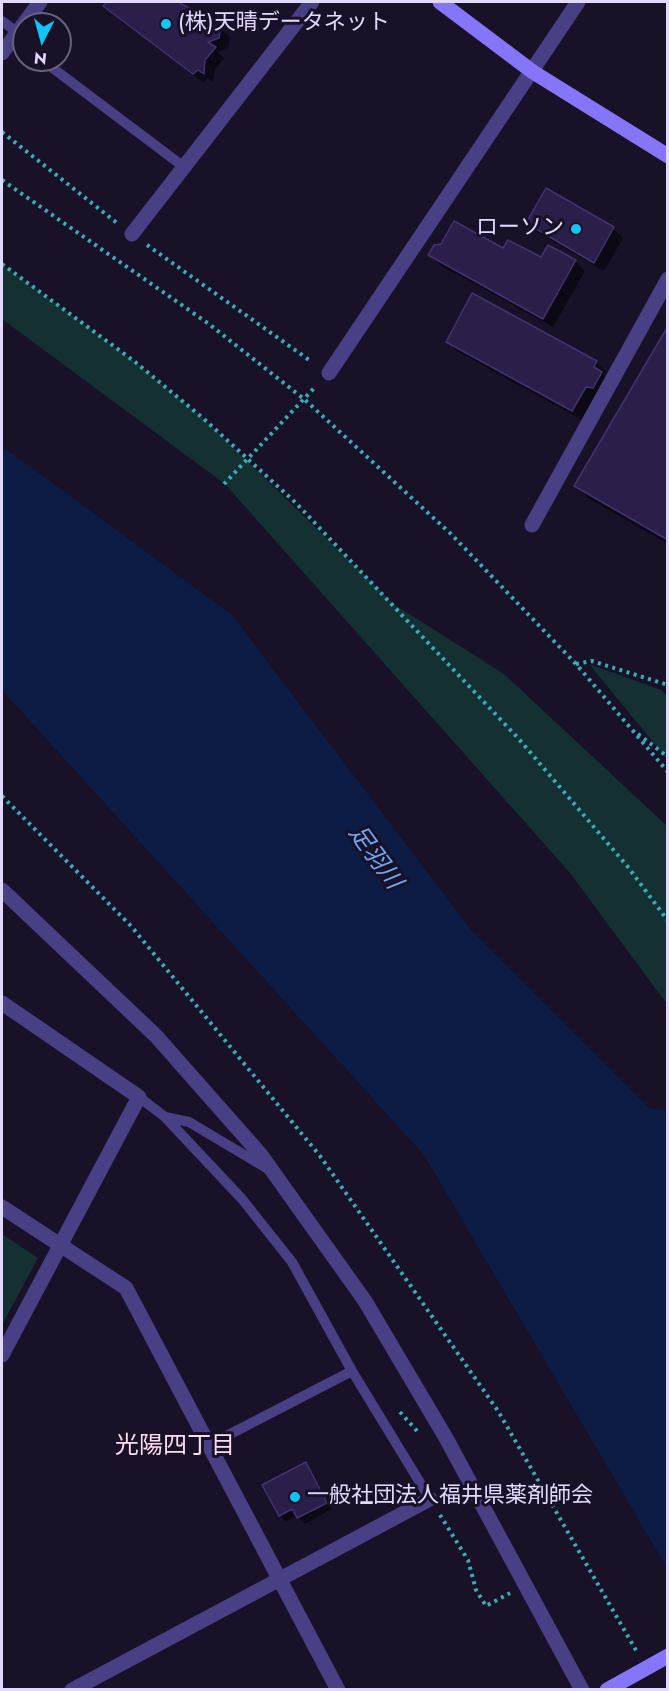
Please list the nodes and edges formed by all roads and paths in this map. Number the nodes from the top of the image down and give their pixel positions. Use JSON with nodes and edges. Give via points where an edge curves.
{"nodes":[{"id":1,"x":312,"y":2,"type":"edge"},
{"id":2,"x":440,"y":2,"type":"edge"},
{"id":3,"x":578,"y":2,"type":"edge"},
{"id":4,"x":2,"y":21,"type":"edge"},
{"id":5,"x":12,"y":32,"type":"edge"},
{"id":6,"x":58,"y":72,"type":"edge"},
{"id":7,"x":533,"y":72,"type":"junction"},
{"id":8,"x":2,"y":132,"type":"edge"},
{"id":9,"x":668,"y":156,"type":"edge"},
{"id":10,"x":184,"y":167,"type":"junction"},
{"id":11,"x":2,"y":180,"type":"edge"},
{"id":12,"x":132,"y":234,"type":"junction"},
{"id":13,"x":2,"y":264,"type":"edge"},
{"id":14,"x":668,"y":279,"type":"edge"},
{"id":15,"x":328,"y":374,"type":"joint"},
{"id":16,"x":304,"y":399,"type":"junction"},
{"id":17,"x":248,"y":459,"type":"junction"},
{"id":18,"x":225,"y":484,"type":"dead end"},
{"id":19,"x":532,"y":525,"type":"dead end"},
{"id":20,"x":576,"y":664,"type":"junction"},
{"id":21,"x":668,"y":685,"type":"edge"},
{"id":22,"x":630,"y":728,"type":"junction"},
{"id":23,"x":668,"y":756,"type":"edge"},
{"id":24,"x":668,"y":772,"type":"edge"},
{"id":25,"x":2,"y":796,"type":"edge"},
{"id":26,"x":2,"y":890,"type":"edge"},
{"id":27,"x":668,"y":921,"type":"edge"},
{"id":28,"x":2,"y":1003,"type":"edge"},
{"id":29,"x":139,"y":1097,"type":"junction"},
{"id":30,"x":165,"y":1117,"type":"junction"},
{"id":31,"x":273,"y":1173,"type":"junction"},
{"id":32,"x":2,"y":1207,"type":"edge"},
{"id":33,"x":61,"y":1246,"type":"junction"},
{"id":34,"x":2,"y":1355,"type":"edge"},
{"id":35,"x":352,"y":1371,"type":"junction"},
{"id":36,"x":396,"y":1407,"type":"dead end"},
{"id":37,"x":424,"y":1440,"type":"dead end"},
{"id":38,"x":209,"y":1445,"type":"junction"},
{"id":39,"x":430,"y":1499,"type":"junction"},
{"id":40,"x":279,"y":1577,"type":"junction"},
{"id":41,"x":523,"y":1585,"type":"junction"},
{"id":42,"x":668,"y":1656,"type":"edge"},
{"id":43,"x":641,"y":1659,"type":"dead end"},
{"id":44,"x":72,"y":1689,"type":"edge"},
{"id":45,"x":338,"y":1689,"type":"edge"},
{"id":46,"x":582,"y":1689,"type":"edge"},
{"id":47,"x":607,"y":1689,"type":"edge"}],
"edges":[{"from":1,"to":10,"type":"street"},
{"from":2,"to":7,"type":"street"},
{"from":3,"to":7,"type":"street"},
{"from":4,"to":5,"type":"lane"},
{"from":6,"to":10,"type":"lane"},
{"from":7,"to":9,"type":"street"},
{"from":7,"to":15,"type":"street"},
{"from":8,"to":12,"type":"path"},
{"from":10,"to":12,"type":"street"},
{"from":11,"to":16,"type":"path","via":[[209,324]]},
{"from":12,"to":15,"type":"path"},
{"from":13,"to":17,"type":"path","via":[[134,361]]},
{"from":14,"to":19,"type":"street"},
{"from":16,"to":17,"type":"path"},
{"from":16,"to":20,"type":"path","via":[[451,534]]},
{"from":17,"to":18,"type":"path"},
{"from":17,"to":27,"type":"path","via":[[395,605],[518,738],[628,867]]},
{"from":20,"to":21,"type":"path","via":[[592,660]]},
{"from":20,"to":22,"type":"path"},
{"from":22,"to":23,"type":"path"},
{"from":22,"to":24,"type":"path"},
{"from":25,"to":43,"type":"path","via":[[132,926],[320,1156],[498,1411]]},
{"from":26,"to":31,"type":"street","via":[[156,1036]]},
{"from":28,"to":29,"type":"street"},
{"from":29,"to":30,"type":"lane"},
{"from":29,"to":33,"type":"street"},
{"from":30,"to":31,"type":"lane","via":[[189,1122]]},
{"from":30,"to":35,"type":"lane","via":[[242,1199],[292,1262]]},
{"from":31,"to":41,"type":"street","via":[[365,1301],[446,1438]]},
{"from":32,"to":33,"type":"street"},
{"from":33,"to":34,"type":"street"},
{"from":33,"to":38,"type":"street","via":[[126,1288]]},
{"from":35,"to":38,"type":"lane"},
{"from":35,"to":39,"type":"lane"},
{"from":36,"to":37,"type":"path"},
{"from":38,"to":40,"type":"street"},
{"from":39,"to":40,"type":"street"},
{"from":39,"to":41,"type":"path","via":[[468,1560],[476,1590],[486,1606]]},
{"from":40,"to":44,"type":"street"},
{"from":40,"to":45,"type":"street"},
{"from":41,"to":46,"type":"street"},
{"from":42,"to":47,"type":"street"}]}
